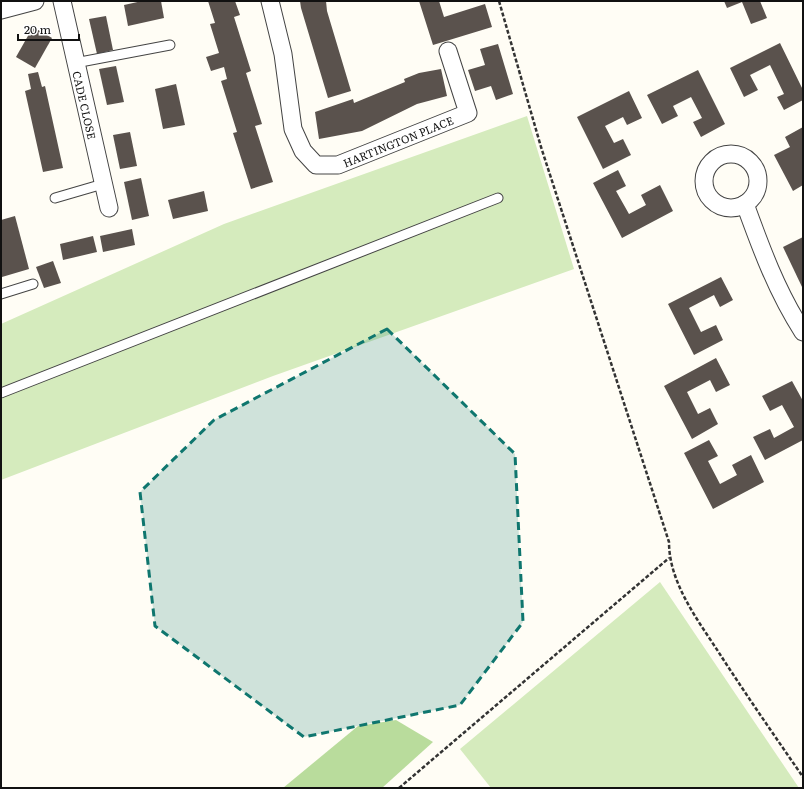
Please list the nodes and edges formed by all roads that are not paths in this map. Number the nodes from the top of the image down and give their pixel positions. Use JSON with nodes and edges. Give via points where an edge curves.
{"nodes":[{"id":1,"x":35,"y":1,"type":"edge"},
{"id":2,"x":62,"y":1,"type":"edge"},
{"id":3,"x":270,"y":1,"type":"edge"},
{"id":4,"x":1,"y":10,"type":"edge"},
{"id":5,"x":170,"y":46,"type":"dead end"},
{"id":6,"x":448,"y":50,"type":"dead end"},
{"id":7,"x":75,"y":63,"type":"junction"},
{"id":8,"x":103,"y":184,"type":"junction"},
{"id":9,"x":55,"y":198,"type":"dead end"},
{"id":10,"x":498,"y":198,"type":"dead end"},
{"id":11,"x":745,"y":204,"type":"dead end"},
{"id":12,"x":109,"y":208,"type":"dead end"},
{"id":13,"x":33,"y":284,"type":"dead end"},
{"id":14,"x":1,"y":294,"type":"edge"},
{"id":15,"x":803,"y":332,"type":"edge"},
{"id":16,"x":1,"y":393,"type":"edge"}],
"edges":[{"from":1,"to":4,"type":"street"},
{"from":2,"to":7,"type":"street","name":"CADE CLOSE"},
{"from":3,"to":6,"type":"street","name":"HARTINGTON PLACE","via":[[283,54],[292,130],[303,151],[316,165],[338,166],[468,113]]},
{"from":5,"to":7,"type":"lane"},
{"from":7,"to":8,"type":"street","name":"CADE CLOSE"},
{"from":8,"to":9,"type":"lane"},
{"from":8,"to":12,"type":"street","name":"CADE CLOSE"},
{"from":10,"to":16,"type":"lane"},
{"from":11,"to":15,"type":"street","via":[[766,260],[789,310]]},
{"from":13,"to":14,"type":"lane"}]}
